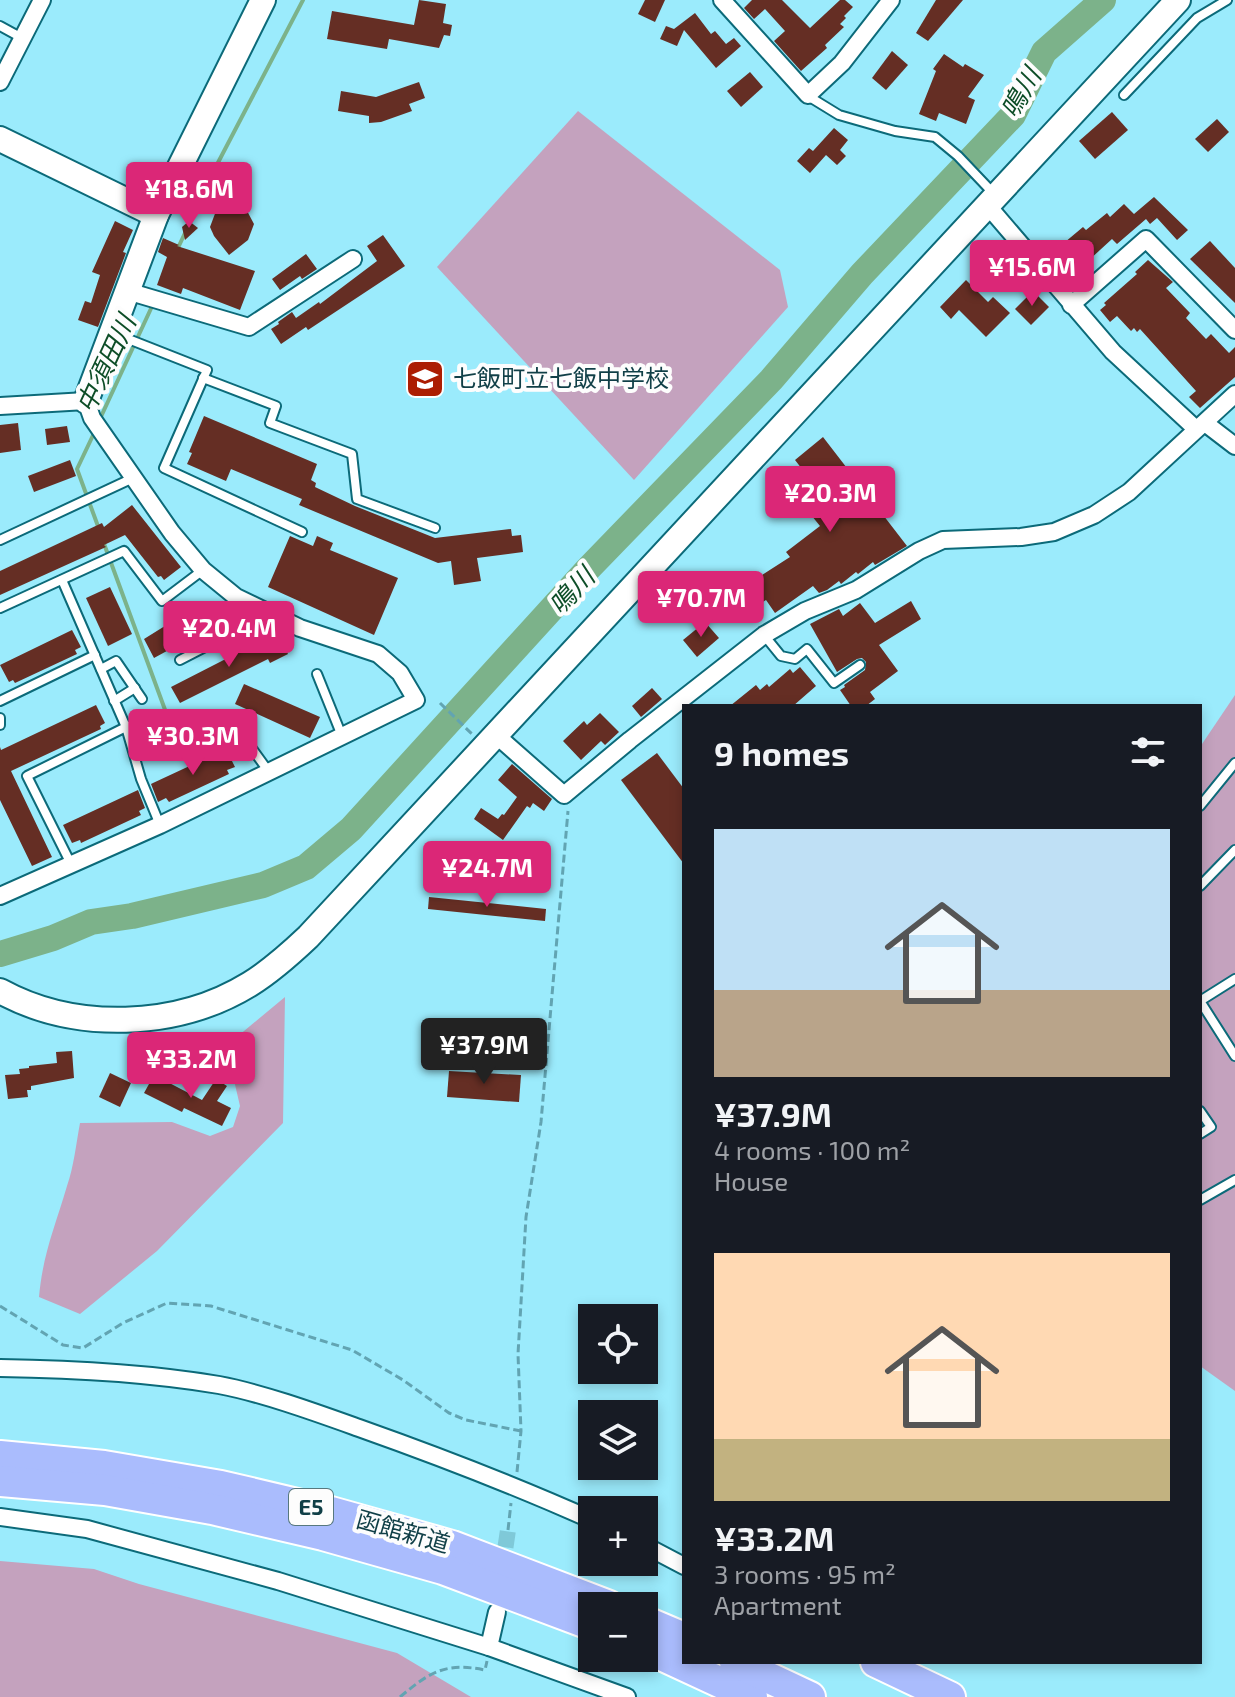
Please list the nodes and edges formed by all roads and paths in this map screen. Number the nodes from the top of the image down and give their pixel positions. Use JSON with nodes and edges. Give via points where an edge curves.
{"nodes":[{"id":1,"x":42,"y":0,"type":"edge"},
{"id":2,"x":263,"y":0,"type":"edge"},
{"id":3,"x":722,"y":0,"type":"edge"},
{"id":4,"x":891,"y":0,"type":"edge"},
{"id":5,"x":1178,"y":0,"type":"edge"},
{"id":6,"x":1227,"y":0,"type":"edge"},
{"id":7,"x":0,"y":26,"type":"edge"},
{"id":8,"x":23,"y":38,"type":"junction"},
{"id":9,"x":0,"y":82,"type":"edge"},
{"id":10,"x":808,"y":95,"type":"junction"},
{"id":11,"x":1124,"y":95,"type":"dead end"},
{"id":12,"x":0,"y":139,"type":"edge"},
{"id":13,"x":992,"y":201,"type":"junction"},
{"id":14,"x":156,"y":215,"type":"junction"},
{"id":15,"x":353,"y":259,"type":"dead end"},
{"id":16,"x":127,"y":291,"type":"junction"},
{"id":17,"x":1071,"y":305,"type":"junction"},
{"id":18,"x":1235,"y":330,"type":"edge"},
{"id":19,"x":112,"y":332,"type":"junction"},
{"id":20,"x":203,"y":378,"type":"junction"},
{"id":21,"x":1235,"y":394,"type":"edge"},
{"id":22,"x":86,"y":401,"type":"junction"},
{"id":23,"x":0,"y":406,"type":"edge"},
{"id":24,"x":1200,"y":426,"type":"junction"},
{"id":25,"x":1235,"y":446,"type":"edge"},
{"id":26,"x":134,"y":477,"type":"junction"},
{"id":27,"x":435,"y":528,"type":"dead end"},
{"id":28,"x":302,"y":532,"type":"dead end"},
{"id":29,"x":0,"y":540,"type":"edge"},
{"id":30,"x":203,"y":570,"type":"junction"},
{"id":31,"x":62,"y":580,"type":"junction"},
{"id":32,"x":0,"y":608,"type":"edge"},
{"id":33,"x":269,"y":614,"type":"junction"},
{"id":34,"x":764,"y":635,"type":"junction"},
{"id":35,"x":95,"y":655,"type":"junction"},
{"id":36,"x":180,"y":660,"type":"dead end"},
{"id":37,"x":860,"y":665,"type":"dead end"},
{"id":38,"x":101,"y":669,"type":"junction"},
{"id":39,"x":317,"y":674,"type":"dead end"},
{"id":40,"x":135,"y":688,"type":"junction"},
{"id":41,"x":142,"y":699,"type":"dead end"},
{"id":42,"x":0,"y":701,"type":"edge"},
{"id":43,"x":114,"y":701,"type":"junction"},
{"id":44,"x":441,"y":705,"type":"dead end"},
{"id":45,"x":0,"y":718,"type":"edge"},
{"id":46,"x":0,"y":725,"type":"edge"},
{"id":47,"x":126,"y":727,"type":"junction"},
{"id":48,"x":467,"y":729,"type":"dead end"},
{"id":49,"x":496,"y":735,"type":"junction"},
{"id":50,"x":342,"y":736,"type":"junction"},
{"id":51,"x":1235,"y":763,"type":"edge"},
{"id":52,"x":269,"y":772,"type":"junction"},
{"id":53,"x":564,"y":795,"type":"junction"},
{"id":54,"x":1202,"y":804,"type":"edge"},
{"id":55,"x":160,"y":825,"type":"junction"},
{"id":56,"x":1235,"y":850,"type":"edge"},
{"id":57,"x":71,"y":864,"type":"junction"},
{"id":58,"x":1202,"y":884,"type":"edge"},
{"id":59,"x":0,"y":896,"type":"edge"},
{"id":60,"x":1235,"y":979,"type":"edge"},
{"id":61,"x":0,"y":991,"type":"edge"},
{"id":62,"x":1202,"y":1000,"type":"edge"},
{"id":63,"x":1202,"y":1004,"type":"edge"},
{"id":64,"x":1235,"y":1056,"type":"edge"},
{"id":65,"x":1202,"y":1114,"type":"edge"},
{"id":66,"x":1202,"y":1133,"type":"edge"},
{"id":67,"x":1235,"y":1180,"type":"edge"},
{"id":68,"x":1202,"y":1199,"type":"edge"},
{"id":69,"x":0,"y":1306,"type":"edge"},
{"id":70,"x":0,"y":1368,"type":"edge"},
{"id":71,"x":521,"y":1431,"type":"junction"},
{"id":72,"x":0,"y":1456,"type":"edge"},
{"id":73,"x":0,"y":1481,"type":"edge"},
{"id":74,"x":514,"y":1485,"type":"junction"},
{"id":75,"x":578,"y":1514,"type":"edge"},
{"id":76,"x":0,"y":1517,"type":"edge"},
{"id":77,"x":508,"y":1530,"type":"tunnel mouth"},
{"id":78,"x":658,"y":1552,"type":"edge"},
{"id":79,"x":682,"y":1565,"type":"edge"},
{"id":80,"x":578,"y":1594,"type":"edge"},
{"id":81,"x":497,"y":1612,"type":"dead end"},
{"id":82,"x":578,"y":1620,"type":"edge"},
{"id":83,"x":658,"y":1627,"type":"edge"},
{"id":84,"x":682,"y":1637,"type":"edge"},
{"id":85,"x":489,"y":1647,"type":"junction"},
{"id":86,"x":658,"y":1653,"type":"edge"},
{"id":87,"x":739,"y":1664,"type":"edge"},
{"id":88,"x":880,"y":1664,"type":"edge"},
{"id":89,"x":400,"y":1697,"type":"edge"},
{"id":90,"x":627,"y":1697,"type":"edge"},
{"id":91,"x":752,"y":1697,"type":"edge"},
{"id":92,"x":810,"y":1697,"type":"edge"},
{"id":93,"x":950,"y":1697,"type":"edge"}],
"edges":[{"from":1,"to":8,"type":"street"},
{"from":2,"to":14,"type":"street"},
{"from":3,"to":10,"type":"street"},
{"from":4,"to":10,"type":"street","via":[[842,63]]},
{"from":5,"to":13,"type":"street"},
{"from":6,"to":11,"type":"lane","via":[[1197,18]]},
{"from":7,"to":8,"type":"lane"},
{"from":8,"to":9,"type":"street"},
{"from":10,"to":13,"type":"lane","via":[[839,115],[935,137],[979,178]]},
{"from":12,"to":14,"type":"street"},
{"from":13,"to":17,"type":"street"},
{"from":13,"to":49,"type":"street"},
{"from":14,"to":16,"type":"street"},
{"from":15,"to":16,"type":"street","via":[[249,327]]},
{"from":16,"to":19,"type":"street"},
{"from":17,"to":18,"type":"street","via":[[1146,239]]},
{"from":17,"to":24,"type":"street","via":[[1113,352]]},
{"from":19,"to":20,"type":"lane","via":[[207,370]]},
{"from":19,"to":22,"type":"street"},
{"from":20,"to":27,"type":"lane","via":[[276,406],[270,423],[352,454],[357,499]]},
{"from":20,"to":28,"type":"lane","via":[[164,468]]},
{"from":21,"to":24,"type":"street"},
{"from":22,"to":23,"type":"street"},
{"from":22,"to":26,"type":"street","via":[[92,418]]},
{"from":24,"to":25,"type":"street"},
{"from":24,"to":34,"type":"street","via":[[1129,492],[1094,515],[1054,532],[943,540]]},
{"from":26,"to":29,"type":"lane"},
{"from":26,"to":30,"type":"street"},
{"from":30,"to":31,"type":"lane","via":[[162,601],[124,551]]},
{"from":30,"to":33,"type":"street","via":[[236,597]]},
{"from":31,"to":32,"type":"lane"},
{"from":31,"to":35,"type":"lane"},
{"from":33,"to":36,"type":"lane"},
{"from":33,"to":50,"type":"street","via":[[378,654],[400,673],[416,700]]},
{"from":34,"to":37,"type":"lane","via":[[781,656],[795,659],[807,649],[834,683]]},
{"from":34,"to":53,"type":"street"},
{"from":35,"to":38,"type":"lane"},
{"from":35,"to":42,"type":"lane"},
{"from":38,"to":40,"type":"lane","via":[[116,661]]},
{"from":38,"to":43,"type":"lane"},
{"from":39,"to":50,"type":"lane"},
{"from":40,"to":41,"type":"lane"},
{"from":40,"to":43,"type":"lane"},
{"from":43,"to":47,"type":"lane"},
{"from":44,"to":48,"type":"path"},
{"from":45,"to":46,"type":"lane"},
{"from":47,"to":52,"type":"lane","via":[[148,719],[229,717]]},
{"from":47,"to":55,"type":"lane"},
{"from":47,"to":57,"type":"lane","via":[[27,776]]},
{"from":49,"to":53,"type":"street"},
{"from":49,"to":61,"type":"street","via":[[308,937],[249,985],[195,1009],[132,1020],[43,1009]]},
{"from":50,"to":52,"type":"street"},
{"from":51,"to":54,"type":"lane"},
{"from":52,"to":55,"type":"street"},
{"from":53,"to":71,"type":"path","via":[[569,814],[565,866],[541,1122],[526,1217],[518,1354]]},
{"from":55,"to":57,"type":"street"},
{"from":56,"to":58,"type":"lane"},
{"from":57,"to":59,"type":"street"},
{"from":60,"to":62,"type":"lane"},
{"from":63,"to":64,"type":"lane"},
{"from":65,"to":66,"type":"lane","via":[[1211,1127]]},
{"from":67,"to":68,"type":"lane"},
{"from":69,"to":71,"type":"path","via":[[63,1345],[83,1348],[167,1303],[211,1306],[352,1350],[449,1413]]},
{"from":70,"to":74,"type":"street","via":[[221,1386],[324,1415]]},
{"from":71,"to":74,"type":"path"},
{"from":72,"to":80,"type":"highway","name":"函館新道","number":"E5","via":[[104,1466],[331,1512],[452,1546]]},
{"from":73,"to":82,"type":"highway","name":"函館新道","number":"E5","via":[[105,1490],[323,1535],[443,1569]]},
{"from":74,"to":75,"type":"street"},
{"from":74,"to":77,"type":"path"},
{"from":76,"to":85,"type":"street","via":[[87,1529]]},
{"from":78,"to":79,"type":"street"},
{"from":81,"to":85,"type":"street"},
{"from":83,"to":84,"type":"highway"},
{"from":85,"to":89,"type":"path","via":[[485,1670],[464,1666],[427,1674]]},
{"from":85,"to":90,"type":"street"},
{"from":86,"to":91,"type":"highway"},
{"from":87,"to":92,"type":"highway"},
{"from":88,"to":93,"type":"highway"}]}
